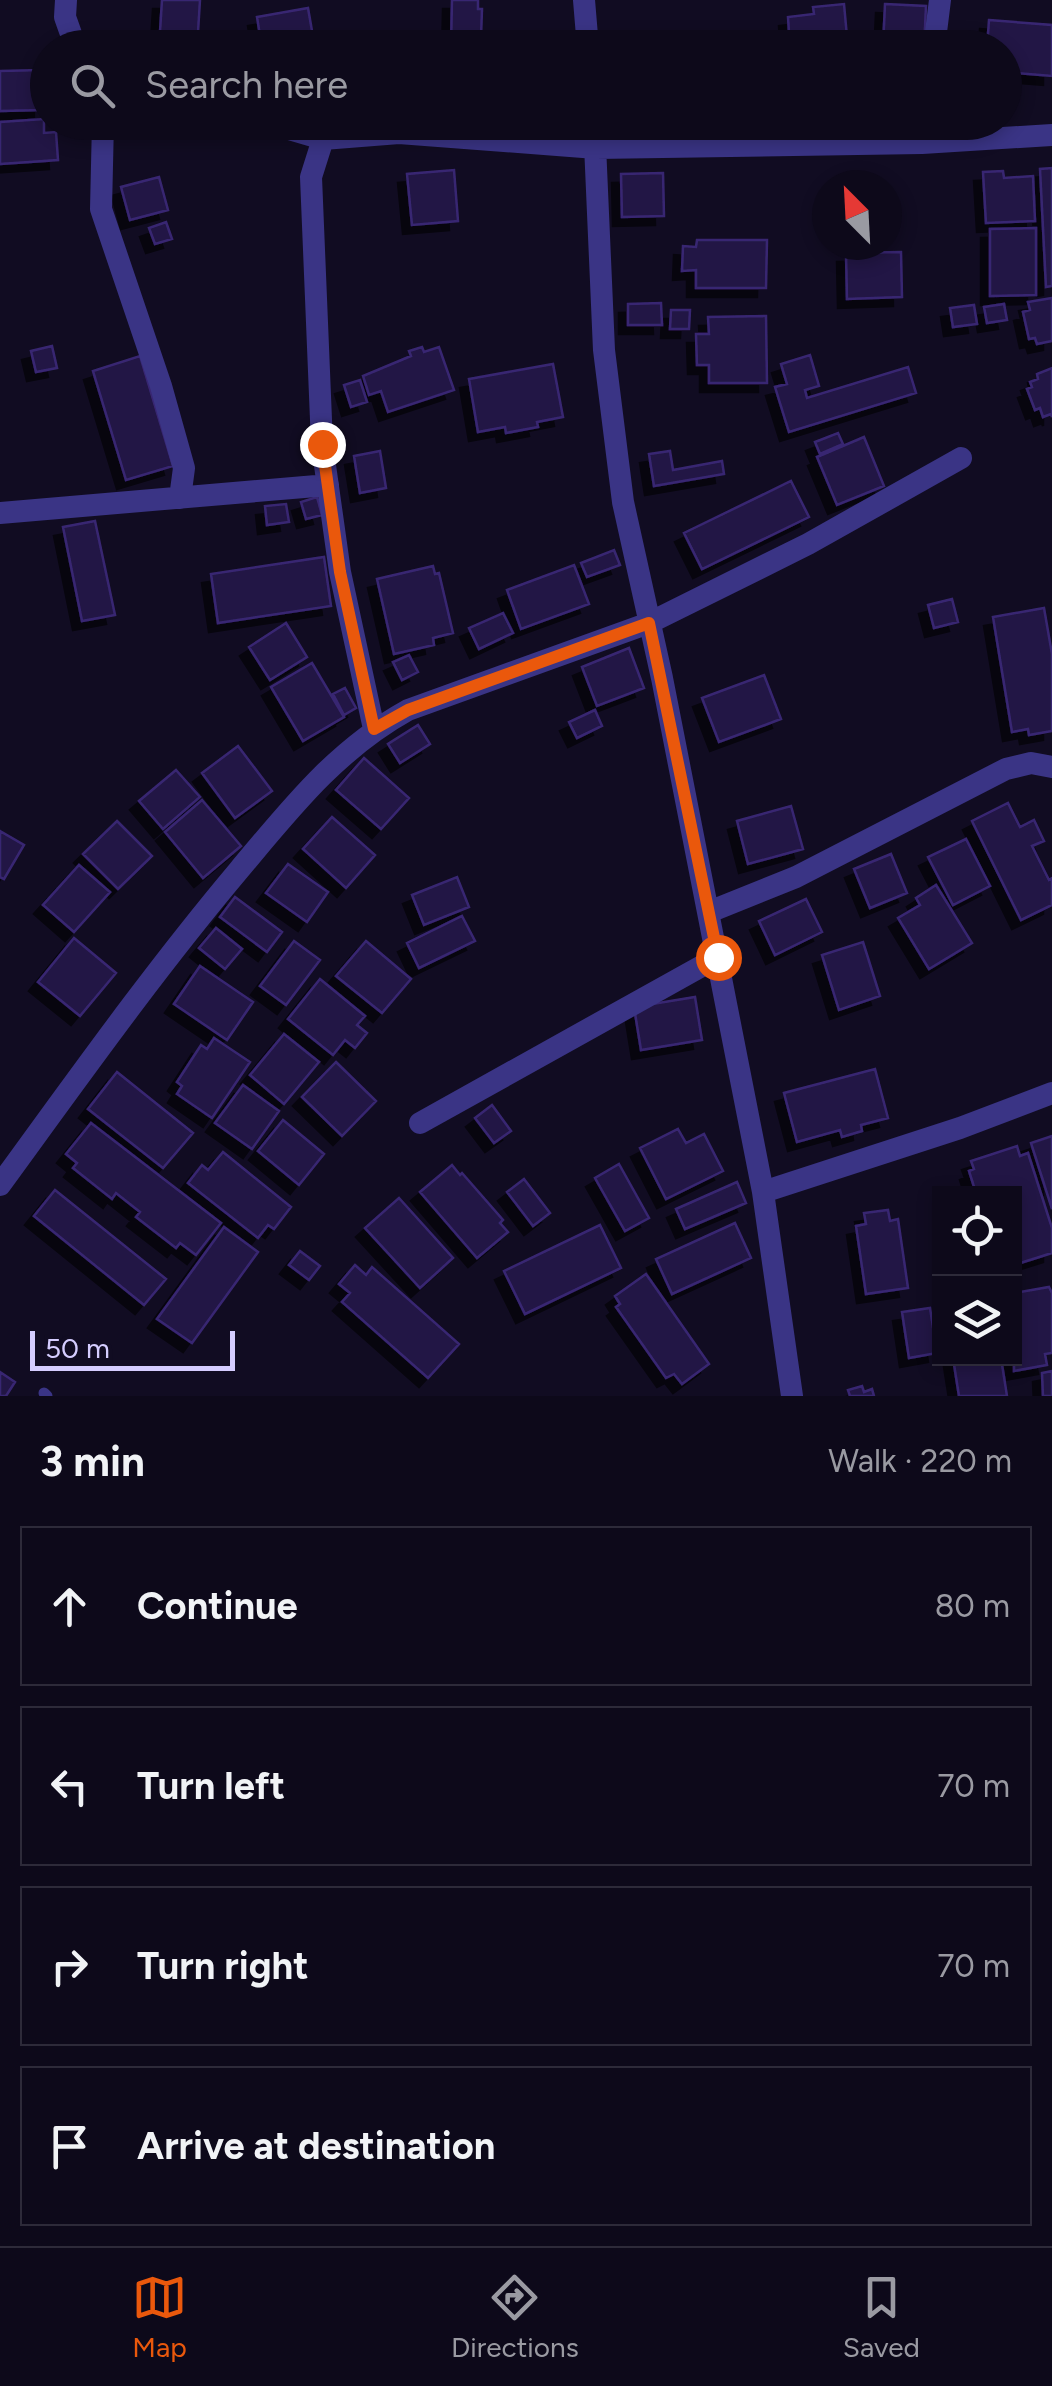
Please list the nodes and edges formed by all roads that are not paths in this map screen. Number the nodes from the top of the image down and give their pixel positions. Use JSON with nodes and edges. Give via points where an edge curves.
{"nodes":[{"id":1,"x":66,"y":0,"type":"edge"},
{"id":2,"x":584,"y":0,"type":"edge"},
{"id":3,"x":940,"y":0,"type":"edge"},
{"id":4,"x":70,"y":30,"type":"edge"},
{"id":5,"x":586,"y":30,"type":"edge"},
{"id":6,"x":936,"y":30,"type":"edge"},
{"id":7,"x":1022,"y":134,"type":"edge"},
{"id":8,"x":1052,"y":135,"type":"edge"},
{"id":9,"x":103,"y":140,"type":"edge"},
{"id":10,"x":323,"y":140,"type":"edge"},
{"id":11,"x":490,"y":140,"type":"edge"},
{"id":12,"x":595,"y":140,"type":"edge"},
{"id":13,"x":760,"y":140,"type":"edge"},
{"id":14,"x":596,"y":148,"type":"junction"},
{"id":15,"x":961,"y":458,"type":"dead end"},
{"id":16,"x":328,"y":485,"type":"junction"},
{"id":17,"x":180,"y":498,"type":"junction"},
{"id":18,"x":0,"y":513,"type":"edge"},
{"id":19,"x":649,"y":623,"type":"junction"},
{"id":20,"x":374,"y":729,"type":"junction"},
{"id":21,"x":1052,"y":767,"type":"edge"},
{"id":22,"x":709,"y":912,"type":"junction"},
{"id":23,"x":718,"y":957,"type":"junction"},
{"id":24,"x":1052,"y":1093,"type":"edge"},
{"id":25,"x":420,"y":1123,"type":"dead end"},
{"id":26,"x":0,"y":1185,"type":"edge"},
{"id":27,"x":763,"y":1192,"type":"junction"},
{"id":28,"x":792,"y":1396,"type":"edge"}],
"edges":[{"from":1,"to":4,"type":"street"},
{"from":2,"to":5,"type":"street"},
{"from":3,"to":6,"type":"street"},
{"from":7,"to":8,"type":"street"},
{"from":9,"to":17,"type":"street","via":[[101,208],[184,468]]},
{"from":10,"to":16,"type":"street","via":[[311,178]]},
{"from":11,"to":14,"type":"street"},
{"from":12,"to":14,"type":"street"},
{"from":13,"to":14,"type":"street"},
{"from":14,"to":19,"type":"street","via":[[604,350],[623,502]]},
{"from":15,"to":19,"type":"street"},
{"from":16,"to":17,"type":"street"},
{"from":16,"to":20,"type":"street"},
{"from":17,"to":18,"type":"street"},
{"from":19,"to":20,"type":"street","via":[[408,710]]},
{"from":19,"to":22,"type":"street"},
{"from":20,"to":26,"type":"street","via":[[295,804],[188,931]]},
{"from":21,"to":22,"type":"street","via":[[1030,762],[1006,768],[796,878]]},
{"from":22,"to":23,"type":"street"},
{"from":23,"to":25,"type":"street"},
{"from":23,"to":27,"type":"street"},
{"from":24,"to":27,"type":"street"},
{"from":27,"to":28,"type":"street"}]}
